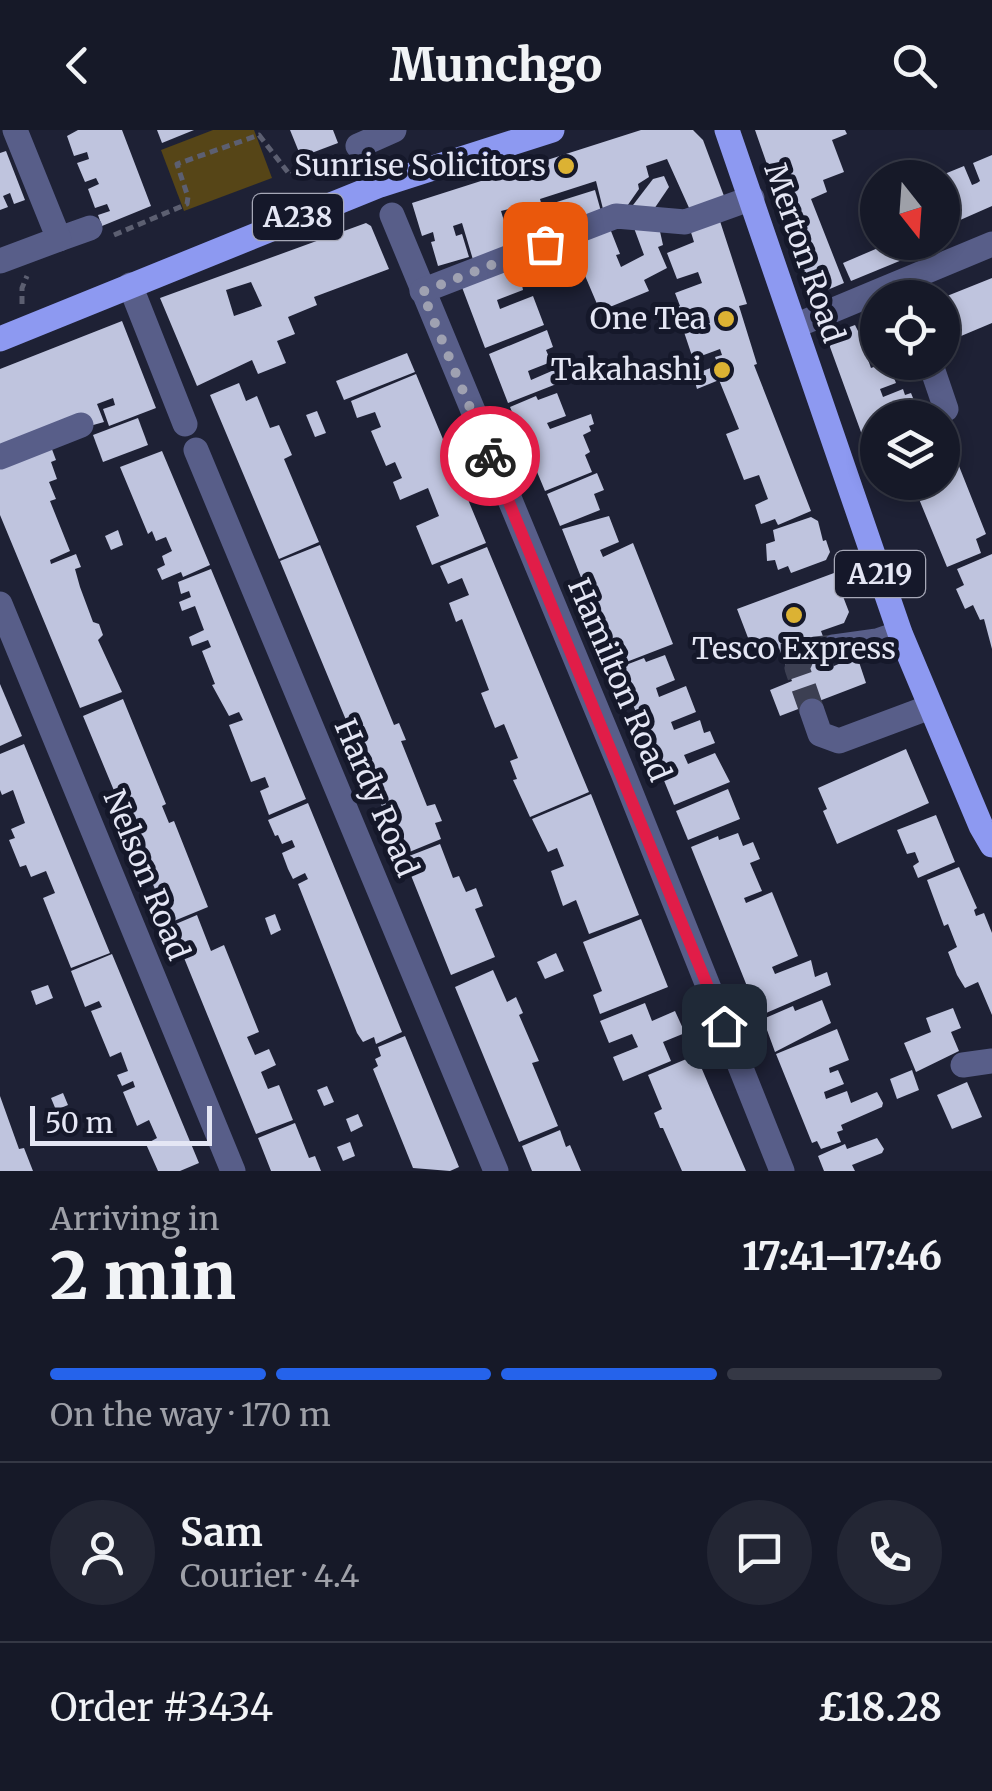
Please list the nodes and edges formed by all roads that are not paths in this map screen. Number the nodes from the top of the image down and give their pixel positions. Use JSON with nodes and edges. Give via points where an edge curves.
{"nodes":[{"id":1,"x":16,"y":130,"type":"edge"},
{"id":2,"x":390,"y":130,"type":"edge"},
{"id":3,"x":552,"y":130,"type":"edge"},
{"id":4,"x":728,"y":130,"type":"edge"},
{"id":5,"x":348,"y":151,"type":"road end"},
{"id":6,"x":752,"y":198,"type":"junction"},
{"id":7,"x":392,"y":216,"type":"dead end"},
{"id":8,"x":95,"y":234,"type":"road end"},
{"id":9,"x":60,"y":239,"type":"junction"},
{"id":10,"x":992,"y":244,"type":"edge"},
{"id":11,"x":0,"y":261,"type":"edge"},
{"id":12,"x":923,"y":280,"type":"edge"},
{"id":13,"x":130,"y":285,"type":"junction"},
{"id":14,"x":422,"y":292,"type":"junction"},
{"id":15,"x":860,"y":304,"type":"edge"},
{"id":16,"x":795,"y":326,"type":"junction"},
{"id":17,"x":0,"y":339,"type":"edge"},
{"id":18,"x":185,"y":424,"type":"dead end"},
{"id":19,"x":81,"y":425,"type":"dead end"},
{"id":20,"x":196,"y":450,"type":"dead end"},
{"id":21,"x":0,"y":457,"type":"edge"},
{"id":22,"x":0,"y":604,"type":"edge"},
{"id":23,"x":900,"y":633,"type":"junction"},
{"id":24,"x":834,"y":647,"type":"tunnel mouth"},
{"id":25,"x":930,"y":708,"type":"junction"},
{"id":26,"x":812,"y":711,"type":"tunnel mouth"},
{"id":27,"x":992,"y":846,"type":"edge"},
{"id":28,"x":992,"y":1061,"type":"edge"},
{"id":29,"x":963,"y":1065,"type":"dead end"},
{"id":30,"x":234,"y":1171,"type":"edge"},
{"id":31,"x":496,"y":1171,"type":"edge"},
{"id":32,"x":782,"y":1171,"type":"edge"}],
"edges":[{"from":1,"to":9,"type":"street"},
{"from":2,"to":5,"type":"street"},
{"from":3,"to":13,"type":"main road","number":"A238","via":[[380,185]]},
{"from":4,"to":6,"type":"main road","name":"Merton Road","number":"A219"},
{"from":6,"to":14,"type":"street","via":[[684,222],[616,216]]},
{"from":6,"to":16,"type":"main road","name":"Merton Road","number":"A219"},
{"from":7,"to":14,"type":"street","name":"Hamilton Road"},
{"from":8,"to":9,"type":"street"},
{"from":9,"to":11,"type":"street"},
{"from":10,"to":12,"type":"street"},
{"from":13,"to":17,"type":"main road","number":"A238"},
{"from":13,"to":18,"type":"street"},
{"from":14,"to":32,"type":"street","name":"Hamilton Road"},
{"from":15,"to":16,"type":"street"},
{"from":16,"to":23,"type":"main road","name":"Merton Road","number":"A219"},
{"from":19,"to":21,"type":"street"},
{"from":20,"to":31,"type":"street","name":"Hardy Road"},
{"from":22,"to":30,"type":"street","name":"Nelson Road"},
{"from":23,"to":24,"type":"street"},
{"from":23,"to":25,"type":"main road","name":"Merton Road","number":"A219"},
{"from":25,"to":26,"type":"street","via":[[839,741],[820,734]]},
{"from":25,"to":27,"type":"main road","name":"Merton Road","number":"A219"},
{"from":28,"to":29,"type":"street"}]}
